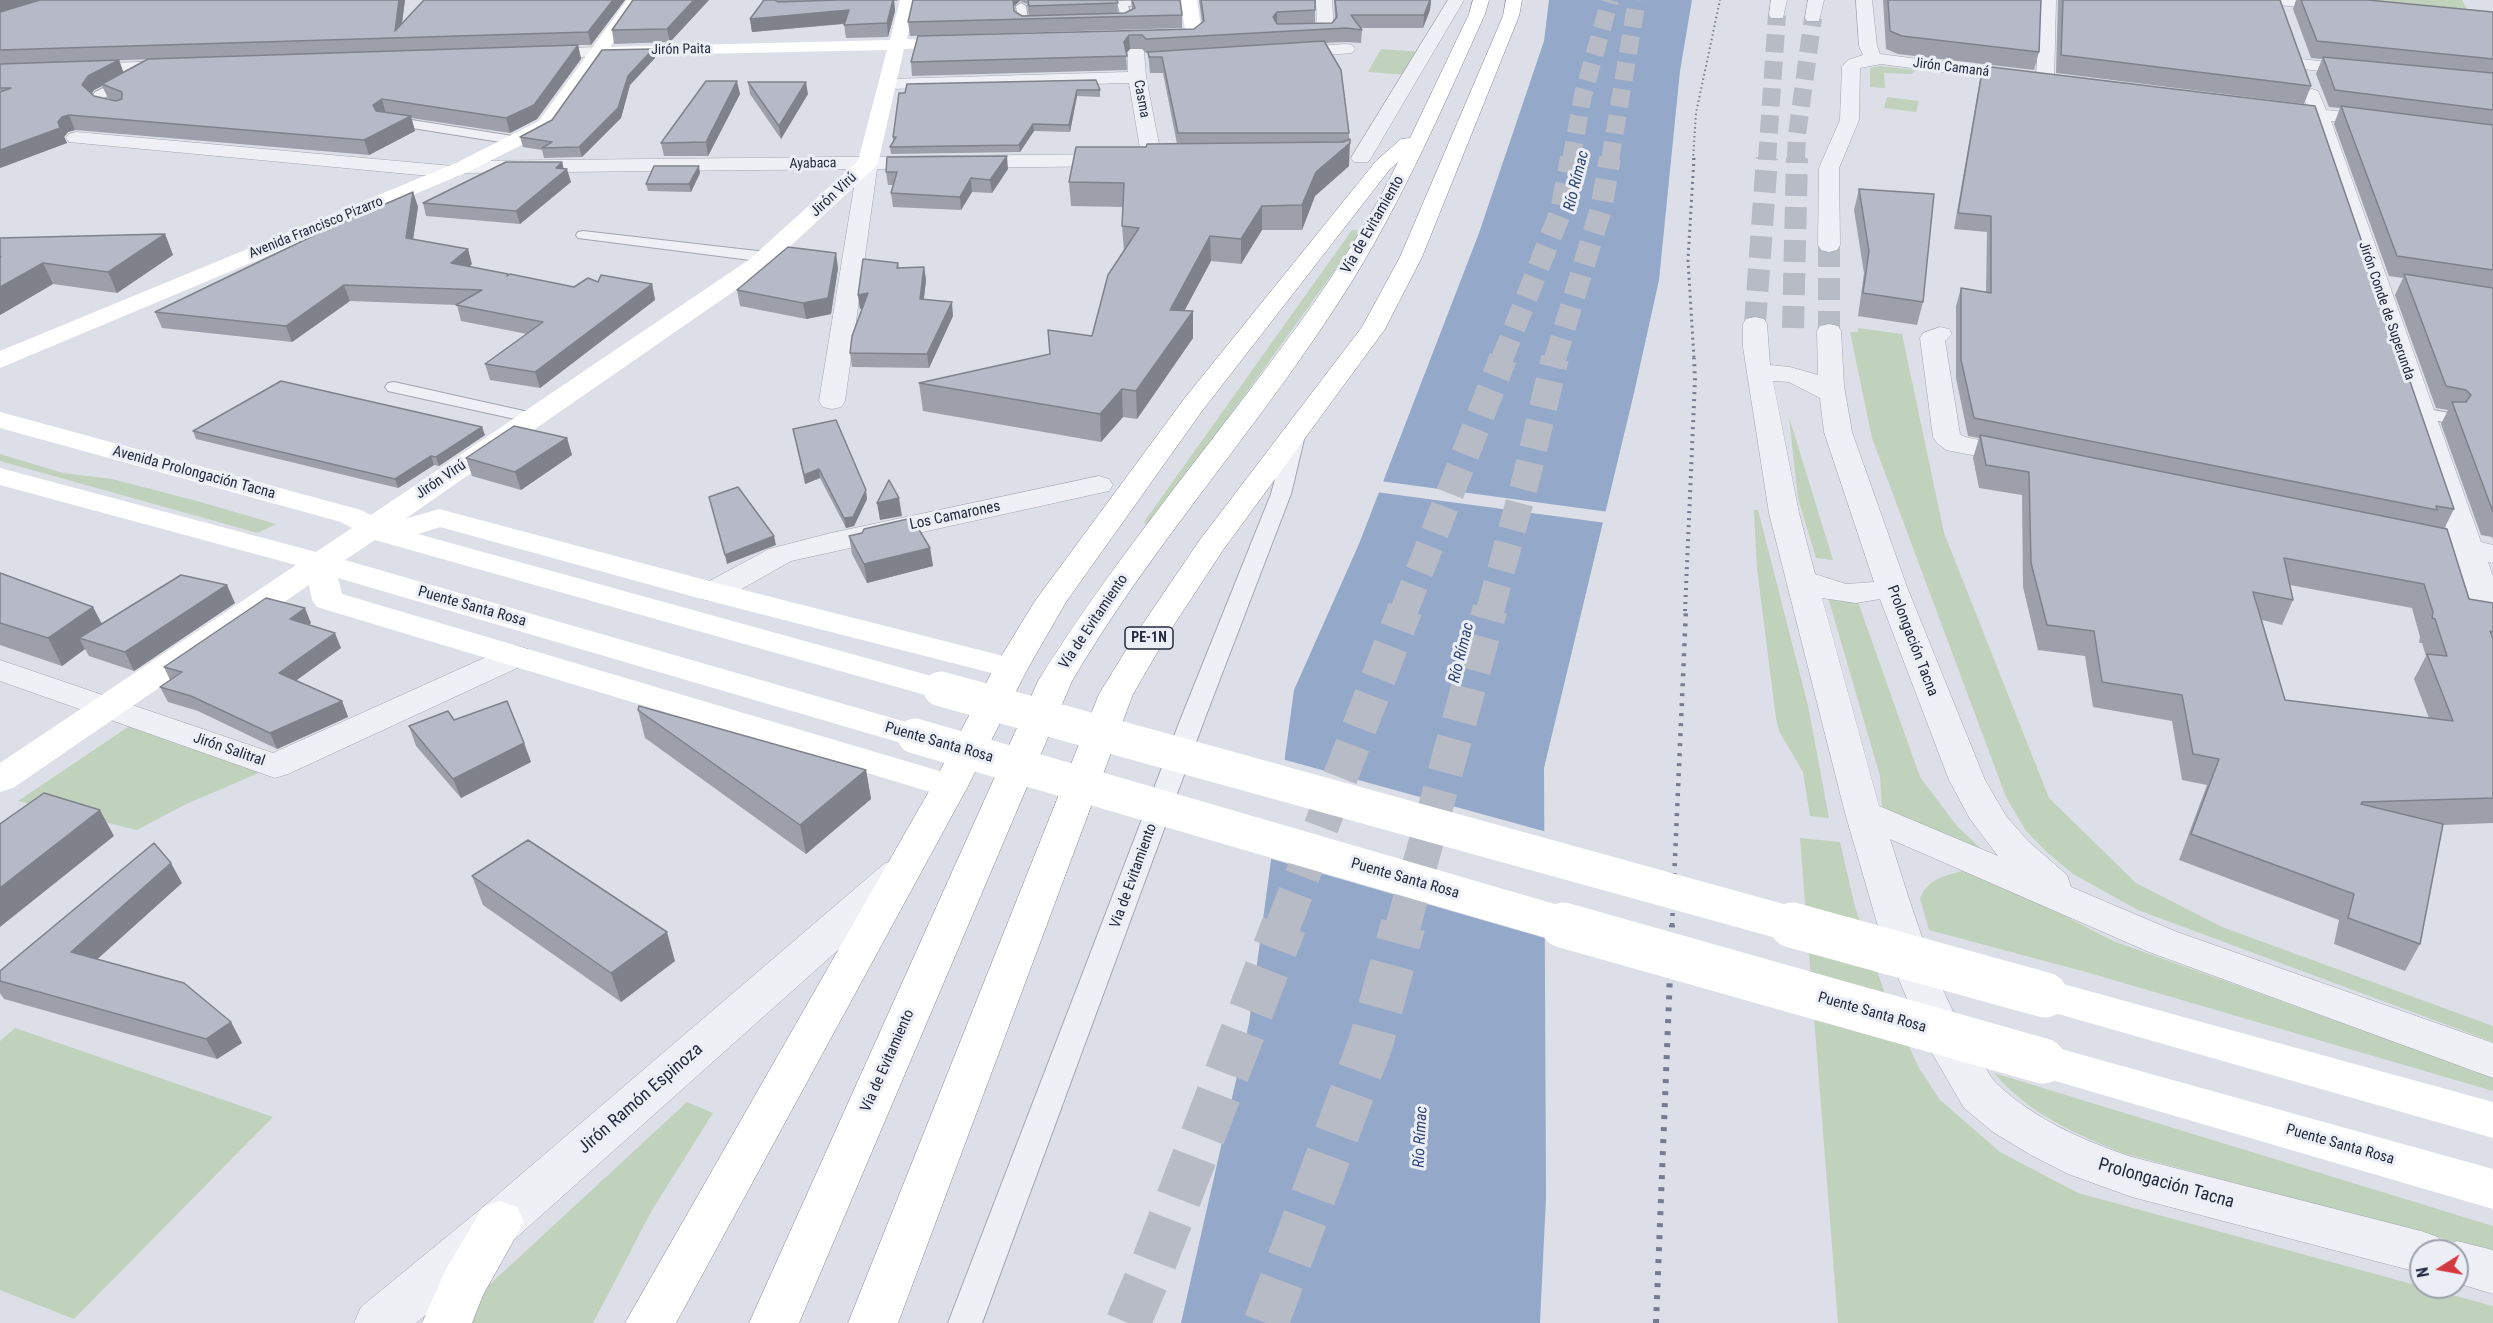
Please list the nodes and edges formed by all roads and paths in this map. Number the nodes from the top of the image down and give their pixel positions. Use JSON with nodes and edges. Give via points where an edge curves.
{"nodes":[{"id":1,"x":635,"y":0,"type":"edge"},
{"id":2,"x":1189,"y":0,"type":"edge"},
{"id":3,"x":1324,"y":0,"type":"edge"},
{"id":4,"x":1456,"y":0,"type":"edge"},
{"id":5,"x":1481,"y":0,"type":"edge"},
{"id":6,"x":1514,"y":0,"type":"edge"},
{"id":7,"x":1816,"y":0,"type":"edge"},
{"id":8,"x":1864,"y":0,"type":"edge"},
{"id":9,"x":2048,"y":0,"type":"edge"},
{"id":10,"x":2280,"y":0,"type":"edge"},
{"id":11,"x":903,"y":4,"type":"edge"},
{"id":12,"x":1021,"y":6,"type":"dead end"},
{"id":13,"x":2359,"y":8,"type":"edge"},
{"id":14,"x":1813,"y":18,"type":"tunnel mouth"},
{"id":15,"x":2285,"y":18,"type":"edge"},
{"id":16,"x":1088,"y":22,"type":"edge"},
{"id":17,"x":1057,"y":23,"type":"edge"},
{"id":18,"x":1270,"y":32,"type":"edge"},
{"id":19,"x":1216,"y":34,"type":"edge"},
{"id":20,"x":1129,"y":37,"type":"joint"},
{"id":21,"x":1052,"y":40,"type":"edge"},
{"id":22,"x":1016,"y":41,"type":"edge"},
{"id":23,"x":1195,"y":41,"type":"junction"},
{"id":24,"x":933,"y":44,"type":"edge"},
{"id":25,"x":897,"y":45,"type":"junction"},
{"id":26,"x":1346,"y":49,"type":"edge"},
{"id":27,"x":599,"y":52,"type":"junction"},
{"id":28,"x":1267,"y":54,"type":"edge"},
{"id":29,"x":518,"y":55,"type":"edge"},
{"id":30,"x":1874,"y":59,"type":"junction"},
{"id":31,"x":1157,"y":60,"type":"edge"},
{"id":32,"x":199,"y":65,"type":"edge"},
{"id":33,"x":150,"y":67,"type":"junction"},
{"id":34,"x":1137,"y":69,"type":"junction"},
{"id":35,"x":0,"y":71,"type":"edge"},
{"id":36,"x":2376,"y":72,"type":"edge"},
{"id":37,"x":2045,"y":80,"type":"junction"},
{"id":38,"x":2068,"y":83,"type":"edge"},
{"id":39,"x":888,"y":84,"type":"junction"},
{"id":40,"x":2250,"y":106,"type":"edge"},
{"id":41,"x":121,"y":111,"type":"edge"},
{"id":42,"x":2319,"y":114,"type":"junction"},
{"id":43,"x":386,"y":120,"type":"edge"},
{"id":44,"x":2397,"y":124,"type":"edge"},
{"id":45,"x":1421,"y":132,"type":"junction"},
{"id":46,"x":76,"y":138,"type":"edge"},
{"id":47,"x":519,"y":141,"type":"junction"},
{"id":48,"x":1361,"y":158,"type":"dead end"},
{"id":49,"x":1152,"y":160,"type":"junction"},
{"id":50,"x":1176,"y":160,"type":"edge"},
{"id":51,"x":868,"y":163,"type":"junction"},
{"id":52,"x":457,"y":170,"type":"junction"},
{"id":53,"x":583,"y":235,"type":"dead end"},
{"id":54,"x":1829,"y":244,"type":"tunnel mouth"},
{"id":55,"x":766,"y":257,"type":"junction"},
{"id":56,"x":1755,"y":324,"type":"tunnel mouth"},
{"id":57,"x":1828,"y":331,"type":"tunnel mouth"},
{"id":58,"x":1940,"y":334,"type":"dead end"},
{"id":59,"x":0,"y":360,"type":"edge"},
{"id":60,"x":1760,"y":373,"type":"junction"},
{"id":61,"x":394,"y":387,"type":"dead end"},
{"id":62,"x":1833,"y":395,"type":"junction"},
{"id":63,"x":832,"y":401,"type":"dead end"},
{"id":64,"x":2422,"y":413,"type":"junction"},
{"id":65,"x":533,"y":418,"type":"junction"},
{"id":66,"x":2449,"y":418,"type":"dead end"},
{"id":67,"x":0,"y":420,"type":"edge"},
{"id":68,"x":1298,"y":428,"type":"junction"},
{"id":69,"x":2049,"y":463,"type":"edge"},
{"id":70,"x":0,"y":476,"type":"edge"},
{"id":71,"x":1099,"y":485,"type":"dead end"},
{"id":72,"x":379,"y":530,"type":"junction"},
{"id":73,"x":2387,"y":533,"type":"edge"},
{"id":74,"x":2481,"y":552,"type":"edge"},
{"id":75,"x":319,"y":562,"type":"junction"},
{"id":76,"x":1802,"y":579,"type":"junction"},
{"id":77,"x":1891,"y":587,"type":"junction"},
{"id":78,"x":713,"y":592,"type":"junction"},
{"id":79,"x":2493,"y":621,"type":"edge"},
{"id":80,"x":516,"y":656,"type":"junction"},
{"id":81,"x":1011,"y":668,"type":"junction"},
{"id":82,"x":0,"y":670,"type":"edge"},
{"id":83,"x":106,"y":707,"type":"junction"},
{"id":84,"x":0,"y":780,"type":"edge"},
{"id":85,"x":950,"y":786,"type":"junction"},
{"id":86,"x":1863,"y":813,"type":"junction"},
{"id":87,"x":900,"y":872,"type":"junction"},
{"id":88,"x":2080,"y":907,"type":"junction"},
{"id":89,"x":2493,"y":1061,"type":"edge"},
{"id":90,"x":2493,"y":1120,"type":"edge"},
{"id":91,"x":2493,"y":1188,"type":"edge"},
{"id":92,"x":500,"y":1222,"type":"junction"},
{"id":93,"x":2409,"y":1249,"type":"edge"},
{"id":94,"x":2469,"y":1265,"type":"edge"},
{"id":95,"x":2493,"y":1272,"type":"edge"},
{"id":96,"x":379,"y":1323,"type":"edge"},
{"id":97,"x":447,"y":1323,"type":"edge"},
{"id":98,"x":650,"y":1323,"type":"edge"},
{"id":99,"x":774,"y":1323,"type":"edge"},
{"id":100,"x":873,"y":1323,"type":"edge"},
{"id":101,"x":965,"y":1323,"type":"edge"}],
"edges":[{"from":1,"to":27,"type":"main road","name":"Avenida Francisco Pizarro"},
{"from":2,"to":16,"type":"lane","via":[[1125,2],[1122,3],[1127,20]]},
{"from":2,"to":23,"type":"main road"},
{"from":3,"to":18,"type":"street","via":[[1326,30]]},
{"from":4,"to":48,"type":"street"},
{"from":5,"to":45,"type":"main road","name":"Vía de Evitamiento"},
{"from":6,"to":68,"type":"main road","number":"PE-1N","via":[[1411,256],[1373,329]]},
{"from":7,"to":14,"type":"street"},
{"from":8,"to":30,"type":"street","via":[[1868,46]]},
{"from":9,"to":37,"type":"street"},
{"from":10,"to":13,"type":"street"},
{"from":10,"to":15,"type":"street"},
{"from":11,"to":25,"type":"main road","name":"Jirón Virú"},
{"from":12,"to":17,"type":"lane","via":[[1023,24]]},
{"from":19,"to":23,"type":"street"},
{"from":20,"to":23,"type":"main road"},
{"from":20,"to":34,"type":"street","name":"Casma"},
{"from":21,"to":22,"type":"main road"},
{"from":24,"to":25,"type":"main road","name":"Jirón Paita"},
{"from":25,"to":27,"type":"main road","name":"Jirón Paita"},
{"from":25,"to":39,"type":"main road","name":"Jirón Virú"},
{"from":26,"to":28,"type":"street"},
{"from":27,"to":29,"type":"street","name":"Jirón Paita"},
{"from":27,"to":47,"type":"main road","name":"Avenida Francisco Pizarro","via":[[546,125]]},
{"from":30,"to":37,"type":"street","name":"Jirón Camaná"},
{"from":30,"to":54,"type":"street","via":[[1851,66],[1852,110],[1829,168]]},
{"from":31,"to":34,"type":"street"},
{"from":32,"to":33,"type":"street"},
{"from":33,"to":35,"type":"street"},
{"from":33,"to":41,"type":"lane","via":[[96,99]]},
{"from":34,"to":39,"type":"street"},
{"from":34,"to":49,"type":"street","name":"Casma"},
{"from":36,"to":42,"type":"street","name":"Jirón Conde de Superunda","via":[[2299,59]]},
{"from":37,"to":38,"type":"street","name":"Jirón Camaná"},
{"from":39,"to":51,"type":"main road","name":"Jirón Virú"},
{"from":40,"to":42,"type":"street"},
{"from":42,"to":44,"type":"street"},
{"from":42,"to":64,"type":"street","name":"Jirón Conde de Superunda","via":[[2389,285]]},
{"from":43,"to":47,"type":"lane"},
{"from":45,"to":81,"type":"main road","via":[[1383,165],[1193,405],[1052,601]]},
{"from":45,"to":99,"type":"main road","name":"Vía de Evitamiento","via":[[1356,256],[1318,316],[1091,621],[1055,681]]},
{"from":46,"to":52,"type":"street","name":"Ayabaca"},
{"from":47,"to":52,"type":"main road","name":"Avenida Francisco Pizarro"},
{"from":49,"to":50,"type":"street","name":"Ayabaca"},
{"from":49,"to":51,"type":"street","name":"Ayabaca"},
{"from":51,"to":52,"type":"street","name":"Ayabaca"},
{"from":51,"to":55,"type":"main road","name":"Jirón Virú"},
{"from":51,"to":63,"type":"street","name":"Jirón Virú"},
{"from":52,"to":59,"type":"main road","name":"Avenida Francisco Pizarro"},
{"from":53,"to":55,"type":"lane"},
{"from":55,"to":65,"type":"main road","name":"Jirón Virú"},
{"from":56,"to":60,"type":"street","name":"Prolongación Tacna"},
{"from":57,"to":62,"type":"street","name":"Prolongación Tacna"},
{"from":58,"to":69,"type":"street","via":[[1932,338],[1947,437],[1956,444]]},
{"from":60,"to":62,"type":"street","via":[[1786,372],[1809,379]]},
{"from":60,"to":76,"type":"street","name":"Prolongación Tacna","via":[[1784,513]]},
{"from":61,"to":65,"type":"lane"},
{"from":62,"to":77,"type":"street","name":"Prolongación Tacna","via":[[1838,432]]},
{"from":64,"to":66,"type":"lane"},
{"from":64,"to":74,"type":"street","name":"Jirón Conde de Superunda"},
{"from":65,"to":72,"type":"main road","name":"Jirón Virú"},
{"from":67,"to":72,"type":"main road","name":"Avenida Prolongación Tacna","via":[[351,516]]},
{"from":68,"to":100,"type":"main road","number":"PE-1N","via":[[1210,547],[1116,694]]},
{"from":68,"to":101,"type":"lane","name":"Via de Evitamiento","via":[[1281,494]]},
{"from":70,"to":75,"type":"main road"},
{"from":71,"to":78,"type":"street","name":"Los Camarones","via":[[780,555]]},
{"from":72,"to":75,"type":"main road","name":"Jirón Virú"},
{"from":72,"to":78,"type":"main road","via":[[439,518]]},
{"from":72,"to":90,"type":"main road","bridge":true},
{"from":73,"to":74,"type":"street"},
{"from":74,"to":79,"type":"street","name":"Jirón Conde de Superunda"},
{"from":75,"to":80,"type":"main road","via":[[328,600]]},
{"from":75,"to":83,"type":"main road","name":"Jirón Virú"},
{"from":75,"to":91,"type":"main road","name":"Puente Santa Rosa","bridge":true,"via":[[1769,985]]},
{"from":76,"to":77,"type":"street","via":[[1826,591],[1850,595]]},
{"from":76,"to":86,"type":"street","name":"Prolongación Tacna"},
{"from":77,"to":88,"type":"street","name":"Prolongación Tacna","via":[[1974,797],[2027,864]]},
{"from":78,"to":81,"type":"main road"},
{"from":80,"to":83,"type":"street","name":"Jirón Salitral","via":[[275,766]]},
{"from":80,"to":85,"type":"main road"},
{"from":81,"to":85,"type":"main road"},
{"from":82,"to":83,"type":"street","name":"Jirón Salitral"},
{"from":83,"to":84,"type":"main road","name":"Jirón Virú"},
{"from":85,"to":87,"type":"main road"},
{"from":86,"to":88,"type":"street","name":"Prolongación Tacna"},
{"from":86,"to":93,"type":"street","name":"Prolongación Tacna","via":[[1902,940],[1947,1043],[1980,1095],[2009,1119],[2084,1160],[2132,1177]]},
{"from":87,"to":92,"type":"street","name":"Jirón Ramón Espinoza"},
{"from":87,"to":98,"type":"main road"},
{"from":88,"to":89,"type":"street","name":"Prolongación Tacna","via":[[2199,956]]},
{"from":92,"to":96,"type":"street","name":"Jirón Ramón Espinoza"},
{"from":92,"to":97,"type":"main road","via":[[463,1285]]},
{"from":94,"to":95,"type":"street"}]}
